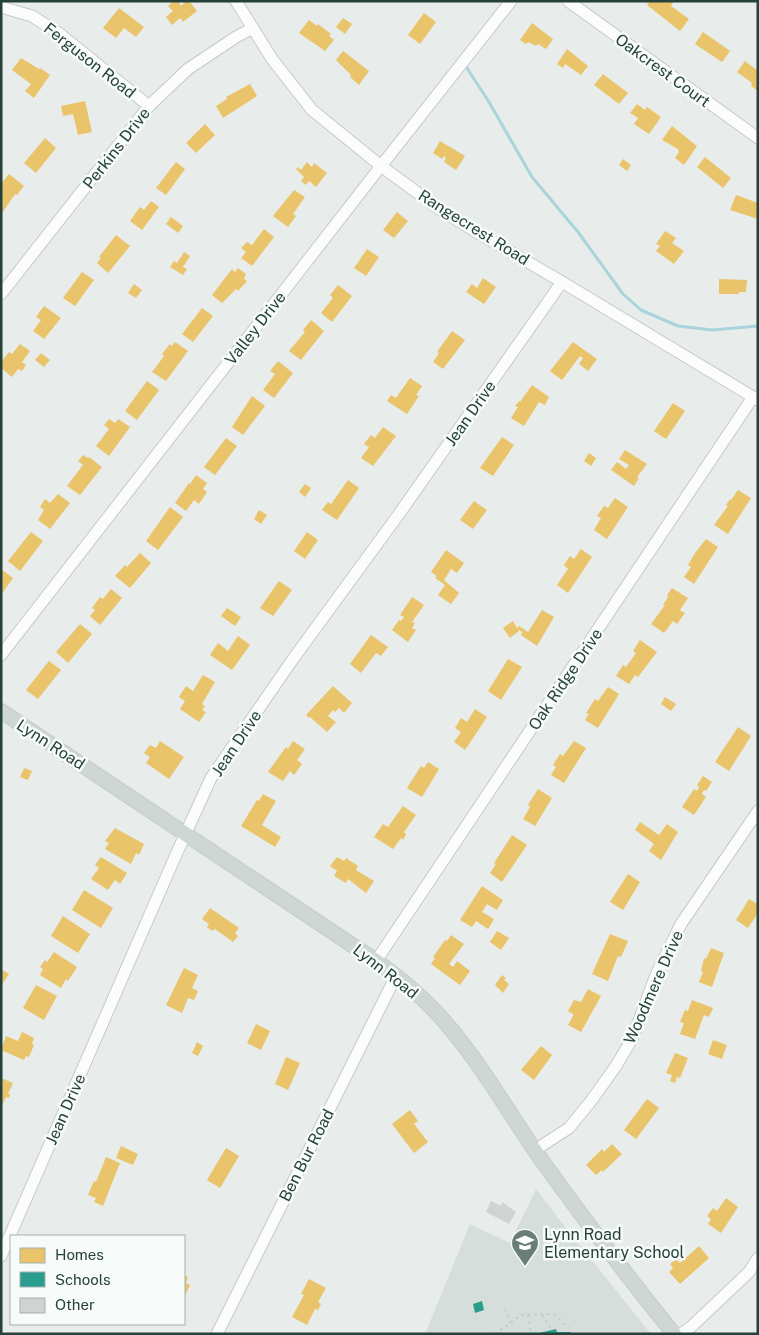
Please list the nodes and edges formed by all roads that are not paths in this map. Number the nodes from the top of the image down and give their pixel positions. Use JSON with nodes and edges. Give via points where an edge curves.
{"nodes":[{"id":1,"x":236,"y":1,"type":"edge"},
{"id":2,"x":511,"y":1,"type":"edge"},
{"id":3,"x":568,"y":1,"type":"edge"},
{"id":4,"x":1,"y":8,"type":"edge"},
{"id":5,"x":254,"y":28,"type":"junction"},
{"id":6,"x":149,"y":106,"type":"junction"},
{"id":7,"x":758,"y":138,"type":"edge"},
{"id":8,"x":381,"y":166,"type":"junction"},
{"id":9,"x":562,"y":282,"type":"junction"},
{"id":10,"x":1,"y":294,"type":"edge"},
{"id":11,"x":755,"y":399,"type":"edge"},
{"id":12,"x":1,"y":656,"type":"edge"},
{"id":13,"x":1,"y":711,"type":"edge"},
{"id":14,"x":758,"y":811,"type":"edge"},
{"id":15,"x":186,"y":833,"type":"junction"},
{"id":16,"x":376,"y":961,"type":"junction"},
{"id":17,"x":396,"y":976,"type":"junction"},
{"id":18,"x":535,"y":1150,"type":"junction"},
{"id":19,"x":3,"y":1248,"type":"edge"},
{"id":20,"x":758,"y":1258,"type":"edge"},
{"id":21,"x":217,"y":1334,"type":"edge"},
{"id":22,"x":674,"y":1334,"type":"edge"},
{"id":23,"x":681,"y":1334,"type":"edge"}],
"edges":[{"from":1,"to":5,"type":"street","name":"Rangecrest Road"},
{"from":2,"to":8,"type":"street","name":"Valley Drive"},
{"from":3,"to":7,"type":"street","name":"Oakcrest Court"},
{"from":4,"to":6,"type":"street","name":"Ferguson Road","via":[[32,16],[60,34]]},
{"from":5,"to":6,"type":"street","name":"Perkins Drive","via":[[188,69]]},
{"from":5,"to":8,"type":"street","name":"Rangecrest Road","via":[[272,59],[312,110]]},
{"from":6,"to":10,"type":"street","name":"Perkins Drive"},
{"from":8,"to":9,"type":"street","name":"Rangecrest Road","via":[[438,208]]},
{"from":8,"to":12,"type":"street","name":"Valley Drive"},
{"from":9,"to":11,"type":"street","name":"Rangecrest Road"},
{"from":9,"to":15,"type":"street","name":"Jean Drive","via":[[211,778]]},
{"from":11,"to":16,"type":"street","name":"Oak Ridge Drive"},
{"from":13,"to":15,"type":"main road","name":"Lynn Road"},
{"from":14,"to":18,"type":"street","name":"Woodmere Drive","via":[[681,924],[656,975],[632,1038],[616,1066],[569,1128]]},
{"from":15,"to":16,"type":"main road","name":"Lynn Road"},
{"from":15,"to":19,"type":"street","name":"Jean Drive"},
{"from":16,"to":17,"type":"main road","name":"Lynn Road"},
{"from":17,"to":18,"type":"main road","name":"Lynn Road","via":[[434,1009],[460,1039]]},
{"from":17,"to":21,"type":"street","name":"Ben Bur Road"},
{"from":18,"to":22,"type":"main road","name":"Lynn Road","via":[[589,1226]]},
{"from":20,"to":23,"type":"street","via":[[749,1272]]}]}
